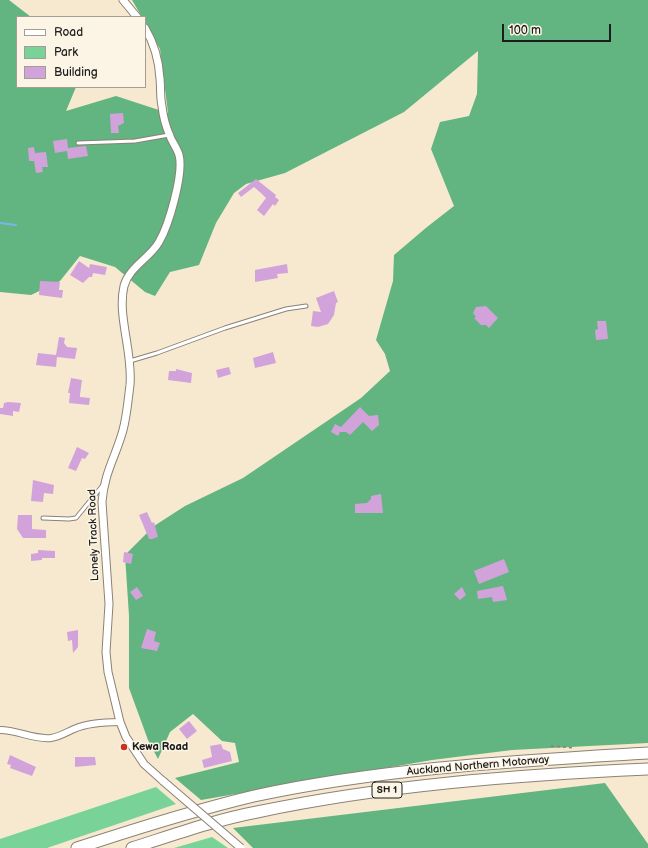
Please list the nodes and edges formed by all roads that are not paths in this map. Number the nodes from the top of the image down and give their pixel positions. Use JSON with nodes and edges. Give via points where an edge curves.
{"nodes":[{"id":1,"x":123,"y":0,"type":"edge"},
{"id":2,"x":136,"y":16,"type":"edge"},
{"id":3,"x":146,"y":30,"type":"edge"},
{"id":4,"x":169,"y":135,"type":"junction"},
{"id":5,"x":78,"y":143,"type":"dead end"},
{"id":6,"x":306,"y":306,"type":"dead end"},
{"id":7,"x":130,"y":360,"type":"junction"},
{"id":8,"x":103,"y":485,"type":"junction"},
{"id":9,"x":43,"y":518,"type":"dead end"},
{"id":10,"x":120,"y":722,"type":"junction"},
{"id":11,"x":0,"y":730,"type":"edge"},
{"id":12,"x":648,"y":753,"type":"edge"},
{"id":13,"x":648,"y":769,"type":"edge"},
{"id":14,"x":77,"y":848,"type":"edge"},
{"id":15,"x":132,"y":848,"type":"edge"},
{"id":16,"x":241,"y":848,"type":"edge"}],
"edges":[{"from":1,"to":2,"type":"street"},
{"from":3,"to":4,"type":"street","name":"Lonely Track Road","via":[[155,51],[160,77],[161,105]]},
{"from":4,"to":5,"type":"lane","via":[[136,142]]},
{"from":4,"to":7,"type":"street","name":"Lonely Track Road","via":[[179,154],[180,176],[166,224],[151,254],[129,274],[123,292],[123,315]]},
{"from":6,"to":7,"type":"lane","via":[[286,309],[240,323]]},
{"from":7,"to":8,"type":"street","name":"Lonely Track Road","via":[[128,404],[123,431]]},
{"from":8,"to":9,"type":"lane","via":[[76,518]]},
{"from":8,"to":10,"type":"street","name":"Lonely Track Road","via":[[109,604],[106,652]]},
{"from":10,"to":11,"type":"street","via":[[89,725],[54,738],[44,739],[12,730]]},
{"from":10,"to":16,"type":"street","name":"Lonely Track Road","bridge":true,"via":[[144,764]]},
{"from":12,"to":14,"type":"highway","name":"Auckland Northern Motorway","number":"SH 1","via":[[396,773],[307,786],[253,797]]},
{"from":13,"to":15,"type":"highway","name":"Auckland Northern Motorway","number":"SH 1","via":[[439,784],[350,795],[255,812]]}]}
